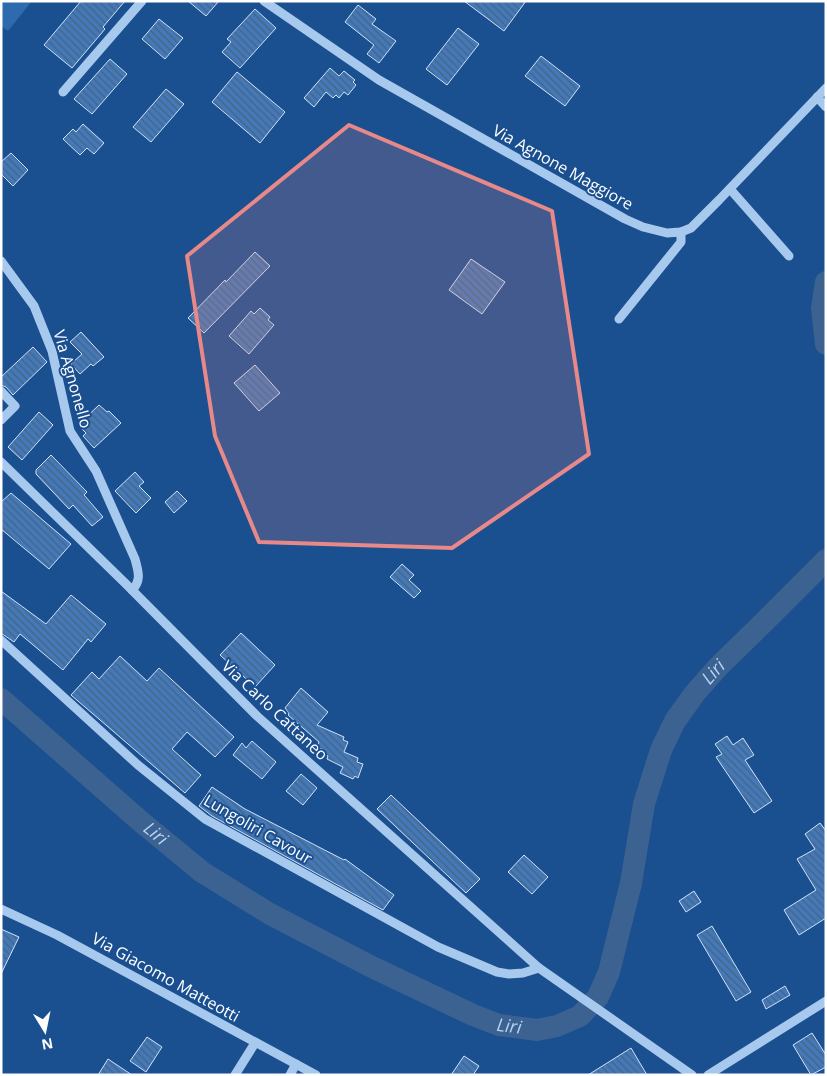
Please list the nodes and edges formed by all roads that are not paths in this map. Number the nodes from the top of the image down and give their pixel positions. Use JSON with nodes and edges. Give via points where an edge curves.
{"nodes":[{"id":1,"x":142,"y":1,"type":"edge"},
{"id":2,"x":264,"y":1,"type":"edge"},
{"id":3,"x":826,"y":88,"type":"edge"},
{"id":4,"x":63,"y":92,"type":"dead end"},
{"id":5,"x":817,"y":97,"type":"junction"},
{"id":6,"x":826,"y":107,"type":"edge"},
{"id":7,"x":730,"y":189,"type":"junction"},
{"id":8,"x":681,"y":232,"type":"junction"},
{"id":9,"x":789,"y":256,"type":"dead end"},
{"id":10,"x":1,"y":261,"type":"edge"},
{"id":11,"x":619,"y":319,"type":"dead end"},
{"id":12,"x":1,"y":391,"type":"edge"},
{"id":13,"x":1,"y":420,"type":"edge"},
{"id":14,"x":1,"y":462,"type":"edge"},
{"id":15,"x":132,"y":590,"type":"junction"},
{"id":16,"x":1,"y":640,"type":"edge"},
{"id":17,"x":1,"y":909,"type":"edge"},
{"id":18,"x":538,"y":968,"type":"junction"},
{"id":19,"x":826,"y":1001,"type":"edge"},
{"id":20,"x":255,"y":1042,"type":"junction"},
{"id":21,"x":296,"y":1064,"type":"junction"},
{"id":22,"x":235,"y":1075,"type":"edge"},
{"id":23,"x":290,"y":1075,"type":"edge"},
{"id":24,"x":316,"y":1075,"type":"edge"},
{"id":25,"x":692,"y":1075,"type":"edge"},
{"id":26,"x":708,"y":1075,"type":"edge"}],
"edges":[{"from":1,"to":4,"type":"street"},
{"from":2,"to":8,"type":"street","name":"Via Agnone Maggiore","via":[[378,80],[625,219],[654,230]]},
{"from":3,"to":5,"type":"street"},
{"from":5,"to":6,"type":"street"},
{"from":5,"to":7,"type":"street"},
{"from":7,"to":8,"type":"street","via":[[691,228]]},
{"from":7,"to":9,"type":"street"},
{"from":8,"to":11,"type":"street","via":[[681,242]]},
{"from":10,"to":15,"type":"street","name":"Via Agnonello","via":[[34,306],[52,351],[70,431],[96,471],[135,559],[139,571]]},
{"from":12,"to":13,"type":"street","via":[[15,406]]},
{"from":14,"to":15,"type":"street","name":"Via Carlo Cattaneo"},
{"from":15,"to":18,"type":"street","name":"Via Carlo Cattaneo","via":[[257,716]]},
{"from":16,"to":18,"type":"street","name":"Lungoliri Cavour","via":[[138,765],[205,819],[438,947],[497,972],[522,973]]},
{"from":17,"to":20,"type":"street","name":"Via Giacomo Matteotti","via":[[57,935]]},
{"from":18,"to":25,"type":"street","name":"Via Carlo Cattaneo"},
{"from":19,"to":26,"type":"street"},
{"from":20,"to":21,"type":"street","name":"Via Giacomo Matteotti"},
{"from":20,"to":22,"type":"street"},
{"from":21,"to":23,"type":"street"},
{"from":21,"to":24,"type":"street","name":"Via Giacomo Matteotti"}]}
